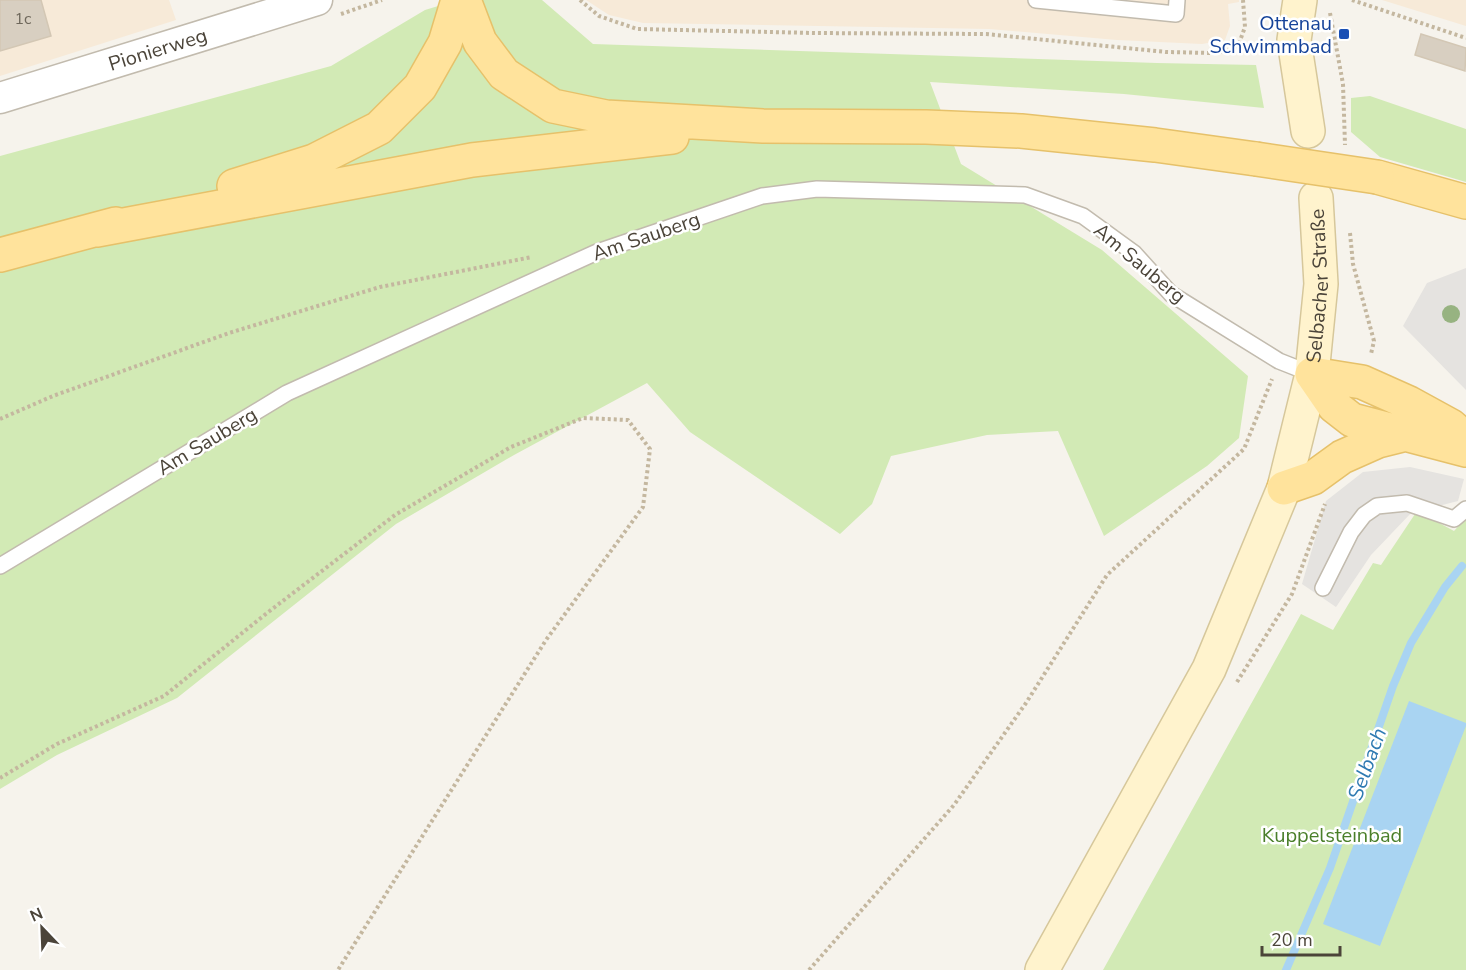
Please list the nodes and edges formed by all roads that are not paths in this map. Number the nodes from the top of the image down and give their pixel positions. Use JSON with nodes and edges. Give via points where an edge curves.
{"nodes":[{"id":1,"x":317,"y":0,"type":"edge"},
{"id":2,"x":459,"y":0,"type":"edge"},
{"id":3,"x":464,"y":0,"type":"edge"},
{"id":4,"x":1036,"y":0,"type":"edge"},
{"id":5,"x":1177,"y":0,"type":"edge"},
{"id":6,"x":1276,"y":0,"type":"edge"},
{"id":7,"x":1300,"y":0,"type":"edge"},
{"id":8,"x":1294,"y":40,"type":"junction"},
{"id":9,"x":0,"y":98,"type":"edge"},
{"id":10,"x":763,"y":126,"type":"junction"},
{"id":11,"x":1308,"y":130,"type":"dead end"},
{"id":12,"x":1316,"y":198,"type":"dead end"},
{"id":13,"x":1466,"y":202,"type":"edge"},
{"id":14,"x":97,"y":230,"type":"junction"},
{"id":15,"x":0,"y":255,"type":"edge"},
{"id":16,"x":1312,"y":374,"type":"junction"},
{"id":17,"x":1406,"y":434,"type":"junction"},
{"id":18,"x":1466,"y":439,"type":"edge"},
{"id":19,"x":1466,"y":450,"type":"edge"},
{"id":20,"x":1284,"y":488,"type":"junction"},
{"id":21,"x":1466,"y":509,"type":"edge"},
{"id":22,"x":0,"y":566,"type":"edge"},
{"id":23,"x":1323,"y":588,"type":"dead end"},
{"id":24,"x":1042,"y":970,"type":"edge"}],
"edges":[{"from":1,"to":9,"type":"street","name":"Pionierweg"},
{"from":2,"to":14,"type":"main road","via":[[445,43],[420,87],[379,128],[314,161]]},
{"from":3,"to":10,"type":"main road","via":[[480,42],[504,74],[553,106],[606,117]]},
{"from":4,"to":5,"type":"lane","via":[[1176,14]]},
{"from":6,"to":8,"type":"main road"},
{"from":7,"to":8,"type":"main road"},
{"from":8,"to":11,"type":"main road"},
{"from":10,"to":13,"type":"main road","bridge":true,"via":[[1021,131],[1155,145],[1377,177]]},
{"from":10,"to":14,"type":"main road","via":[[472,160]]},
{"from":12,"to":16,"type":"main road","name":"Selbacher Straße","via":[[1321,284]]},
{"from":14,"to":15,"type":"main road"},
{"from":16,"to":17,"type":"main road","via":[[1334,406],[1352,420]]},
{"from":16,"to":18,"type":"main road","via":[[1362,382],[1418,407]]},
{"from":16,"to":20,"type":"main road","name":"Selbacher Straße"},
{"from":16,"to":22,"type":"lane","name":"Am Sauberg","via":[[1279,361],[1171,294],[1134,253],[1083,216],[1025,195],[817,189],[762,196],[597,252],[287,393]]},
{"from":17,"to":19,"type":"main road"},
{"from":17,"to":20,"type":"main road","via":[[1378,441],[1342,457],[1313,478]]},
{"from":20,"to":24,"type":"main road","name":"Selbacher Straße","via":[[1209,669]]},
{"from":21,"to":23,"type":"lane","via":[[1454,519],[1407,503],[1377,506],[1351,532]]}]}
